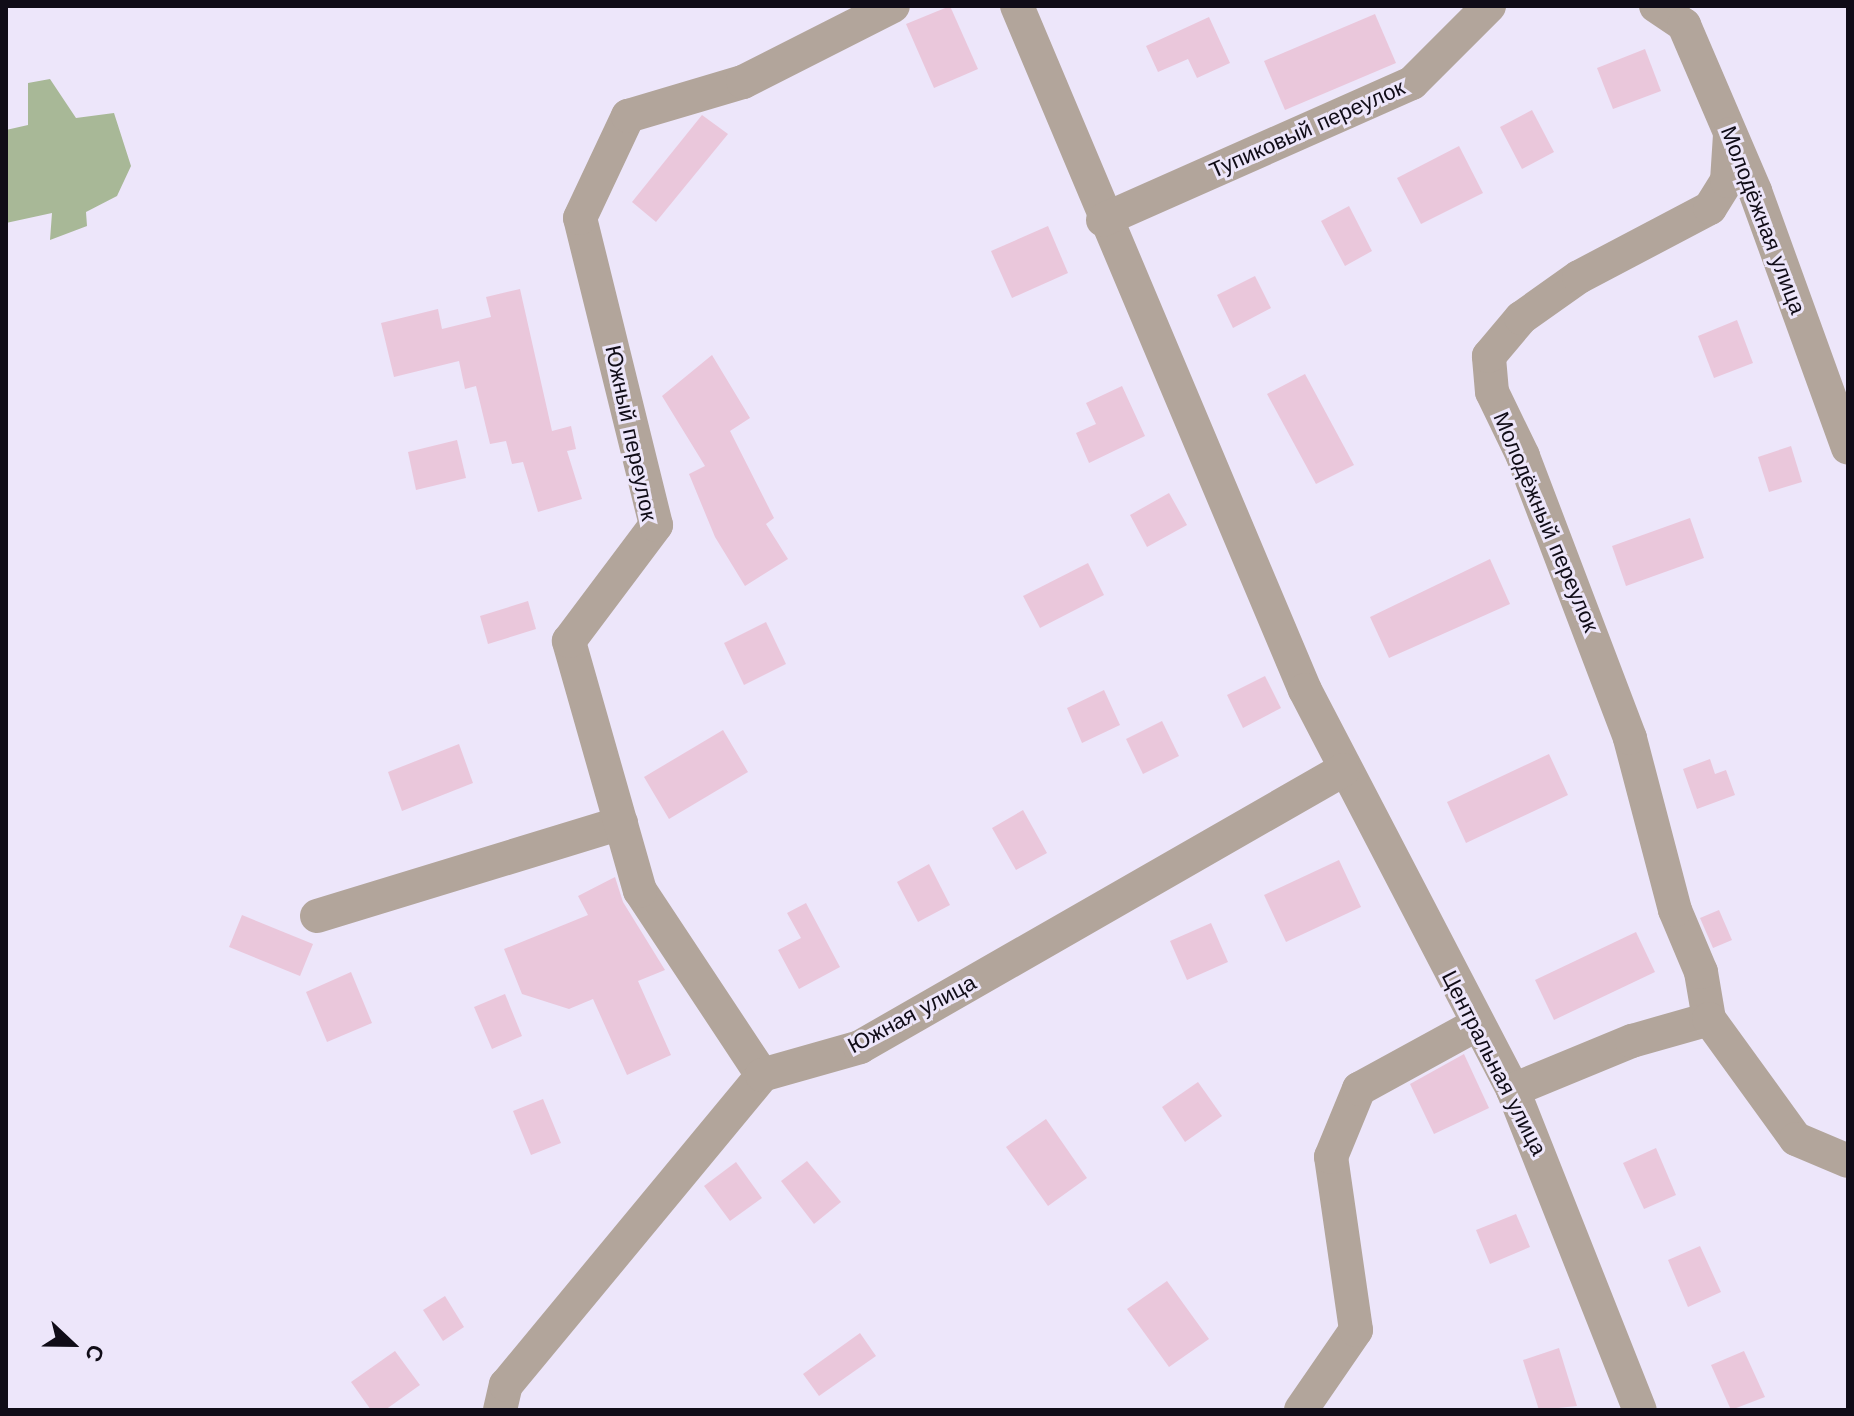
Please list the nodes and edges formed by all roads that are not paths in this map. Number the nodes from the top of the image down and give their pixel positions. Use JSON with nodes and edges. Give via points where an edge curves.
{"nodes":[{"id":1,"x":893,"y":6,"type":"edge"},
{"id":2,"x":1017,"y":6,"type":"edge"},
{"id":3,"x":1489,"y":6,"type":"edge"},
{"id":4,"x":1656,"y":6,"type":"edge"},
{"id":5,"x":1730,"y":134,"type":"junction"},
{"id":6,"x":1103,"y":220,"type":"junction"},
{"id":7,"x":1848,"y":448,"type":"edge"},
{"id":8,"x":1343,"y":770,"type":"junction"},
{"id":9,"x":621,"y":823,"type":"junction"},
{"id":10,"x":317,"y":916,"type":"dead end"},
{"id":11,"x":1709,"y":1019,"type":"junction"},
{"id":12,"x":1476,"y":1025,"type":"junction"},
{"id":13,"x":762,"y":1075,"type":"junction"},
{"id":14,"x":1513,"y":1090,"type":"junction"},
{"id":15,"x":1848,"y":1161,"type":"edge"},
{"id":16,"x":500,"y":1410,"type":"edge"},
{"id":17,"x":1301,"y":1410,"type":"edge"},
{"id":18,"x":1640,"y":1410,"type":"edge"}],
"edges":[{"from":1,"to":9,"type":"street","name":"Южный переулок","via":[[743,82],[628,116],[580,218],[656,525],[569,641]]},
{"from":2,"to":6,"type":"street","name":"Центральная улица"},
{"from":3,"to":6,"type":"street","name":"Тупиковый переулок","via":[[1412,83]]},
{"from":4,"to":5,"type":"street","name":"Молодёжная улица","via":[[1684,25]]},
{"from":5,"to":7,"type":"street","name":"Молодёжная улица"},
{"from":5,"to":11,"type":"street","name":"Молодёжный переулок","via":[[1727,181],[1710,208],[1579,277],[1521,318],[1489,356],[1492,392],[1523,456],[1630,738],[1675,910],[1701,972]]},
{"from":6,"to":8,"type":"street","name":"Центральная улица"},
{"from":8,"to":12,"type":"street","name":"Центральная улица"},
{"from":8,"to":13,"type":"street","name":"Южная улица","via":[[860,1047]]},
{"from":9,"to":10,"type":"street"},
{"from":9,"to":13,"type":"street","name":"Южный переулок","via":[[640,891]]},
{"from":11,"to":14,"type":"street","via":[[1632,1041]]},
{"from":11,"to":15,"type":"street","via":[[1796,1139]]},
{"from":12,"to":14,"type":"street","name":"Центральная улица"},
{"from":12,"to":17,"type":"street","via":[[1359,1089],[1331,1157],[1356,1330]]},
{"from":13,"to":16,"type":"street","via":[[506,1385]]},
{"from":14,"to":18,"type":"street","name":"Центральная улица"}]}
